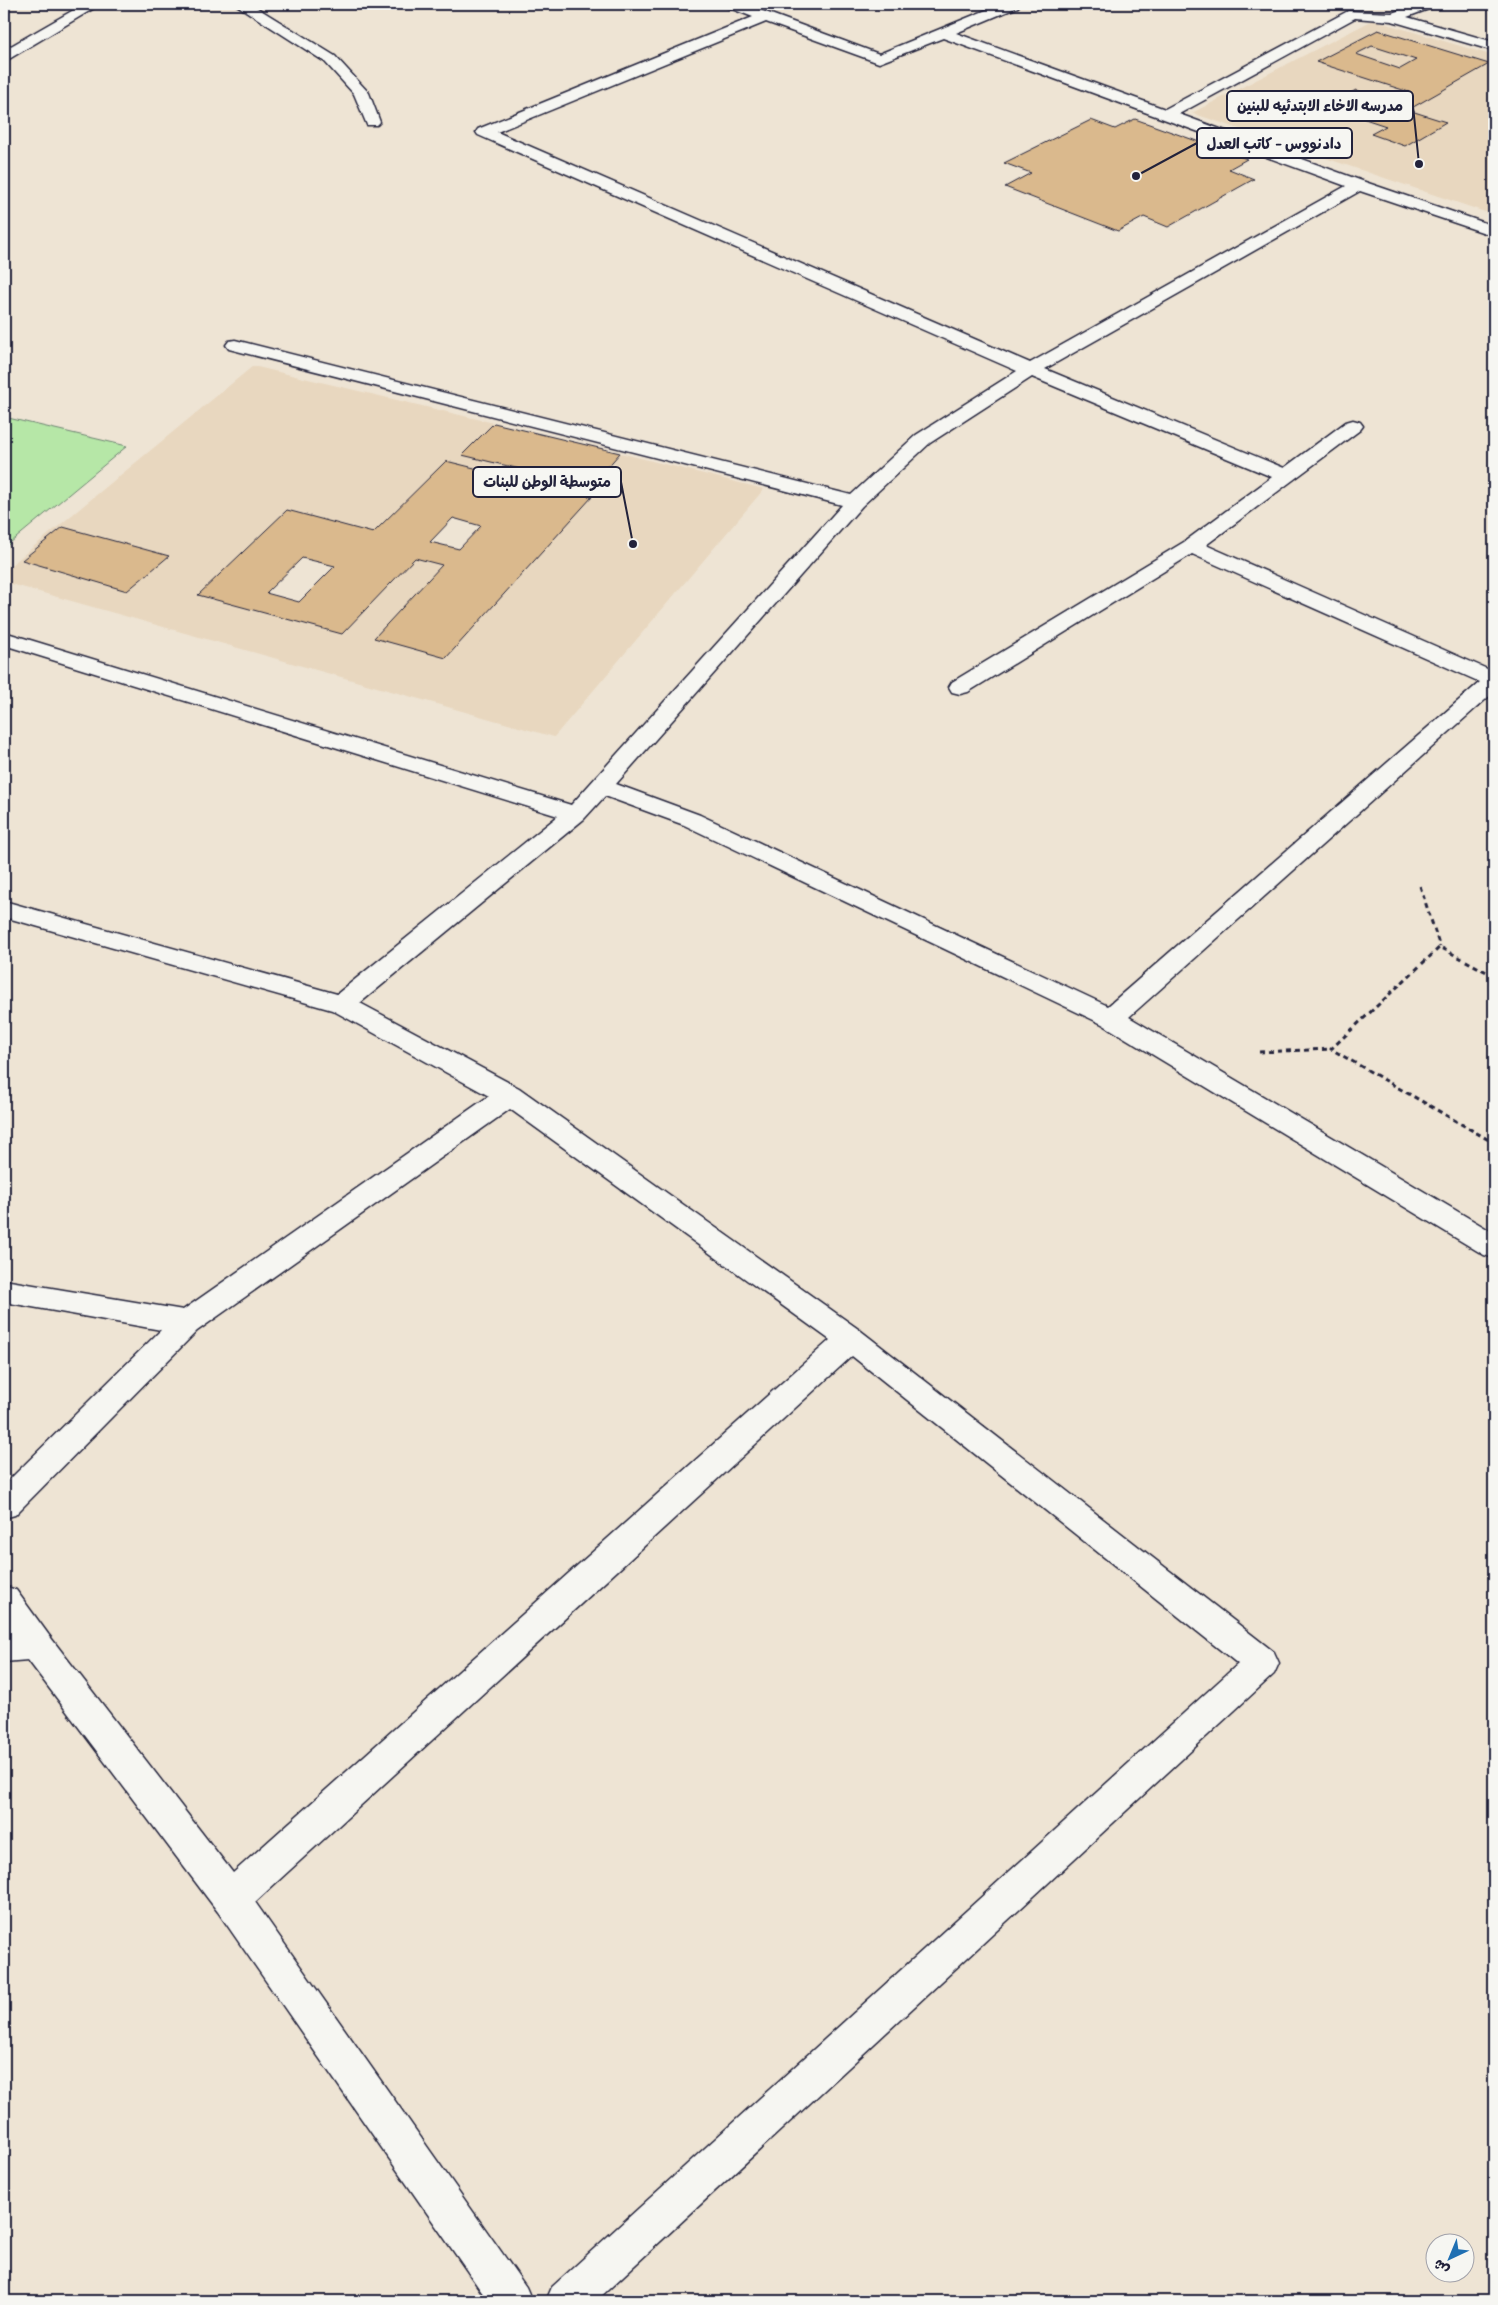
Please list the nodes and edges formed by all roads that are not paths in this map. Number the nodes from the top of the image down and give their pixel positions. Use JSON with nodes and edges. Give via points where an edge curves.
{"nodes":[{"id":1,"x":94,"y":4,"type":"edge"},
{"id":2,"x":242,"y":4,"type":"edge"},
{"id":3,"x":732,"y":4,"type":"edge"},
{"id":4,"x":1014,"y":4,"type":"edge"},
{"id":5,"x":1429,"y":4,"type":"edge"},
{"id":6,"x":767,"y":16,"type":"junction"},
{"id":7,"x":1393,"y":17,"type":"junction"},
{"id":8,"x":943,"y":33,"type":"junction"},
{"id":9,"x":1494,"y":47,"type":"edge"},
{"id":10,"x":4,"y":56,"type":"edge"},
{"id":11,"x":1165,"y":115,"type":"junction"},
{"id":12,"x":372,"y":122,"type":"dead end"},
{"id":13,"x":1359,"y":185,"type":"junction"},
{"id":14,"x":1494,"y":231,"type":"edge"},
{"id":15,"x":235,"y":345,"type":"dead end"},
{"id":16,"x":1031,"y":370,"type":"junction"},
{"id":17,"x":1354,"y":426,"type":"dead end"},
{"id":18,"x":1287,"y":476,"type":"junction"},
{"id":19,"x":855,"y":502,"type":"junction"},
{"id":20,"x":1191,"y":546,"type":"junction"},
{"id":21,"x":4,"y":638,"type":"edge"},
{"id":22,"x":1494,"y":680,"type":"edge"},
{"id":23,"x":960,"y":688,"type":"dead end"},
{"id":24,"x":601,"y":787,"type":"junction"},
{"id":25,"x":576,"y":814,"type":"junction"},
{"id":26,"x":4,"y":909,"type":"edge"},
{"id":27,"x":341,"y":1004,"type":"junction"},
{"id":28,"x":1111,"y":1018,"type":"junction"},
{"id":29,"x":510,"y":1095,"type":"junction"},
{"id":30,"x":1494,"y":1246,"type":"edge"},
{"id":31,"x":4,"y":1291,"type":"edge"},
{"id":32,"x":187,"y":1323,"type":"junction"},
{"id":33,"x":851,"y":1339,"type":"junction"},
{"id":34,"x":4,"y":1505,"type":"edge"},
{"id":35,"x":4,"y":1600,"type":"edge"},
{"id":36,"x":20,"y":1646,"type":"edge"},
{"id":37,"x":231,"y":1899,"type":"junction"},
{"id":38,"x":512,"y":2301,"type":"edge"},
{"id":39,"x":566,"y":2301,"type":"edge"}],
"edges":[{"from":1,"to":10,"type":"street"},
{"from":2,"to":12,"type":"street","via":[[330,59],[360,93]]},
{"from":3,"to":6,"type":"street"},
{"from":4,"to":8,"type":"street"},
{"from":5,"to":7,"type":"street"},
{"from":6,"to":8,"type":"street","via":[[879,59]]},
{"from":6,"to":16,"type":"street","via":[[484,132]]},
{"from":7,"to":9,"type":"street"},
{"from":7,"to":11,"type":"street","via":[[1353,14]]},
{"from":8,"to":11,"type":"street"},
{"from":11,"to":13,"type":"street"},
{"from":13,"to":14,"type":"street"},
{"from":13,"to":16,"type":"street"},
{"from":15,"to":19,"type":"street"},
{"from":16,"to":18,"type":"street"},
{"from":16,"to":19,"type":"street","via":[[923,439]]},
{"from":17,"to":18,"type":"street"},
{"from":18,"to":20,"type":"street"},
{"from":19,"to":24,"type":"street"},
{"from":20,"to":22,"type":"street"},
{"from":20,"to":23,"type":"street"},
{"from":21,"to":25,"type":"street"},
{"from":22,"to":28,"type":"street"},
{"from":24,"to":25,"type":"street"},
{"from":24,"to":28,"type":"street","via":[[692,820]]},
{"from":25,"to":27,"type":"street"},
{"from":26,"to":27,"type":"street"},
{"from":27,"to":29,"type":"street"},
{"from":28,"to":30,"type":"street"},
{"from":29,"to":32,"type":"street"},
{"from":29,"to":33,"type":"street"},
{"from":31,"to":32,"type":"street"},
{"from":32,"to":34,"type":"street"},
{"from":33,"to":37,"type":"street"},
{"from":33,"to":39,"type":"street","via":[[1262,1663]]},
{"from":35,"to":36,"type":"street"},
{"from":36,"to":37,"type":"street"},
{"from":37,"to":38,"type":"street"}]}
